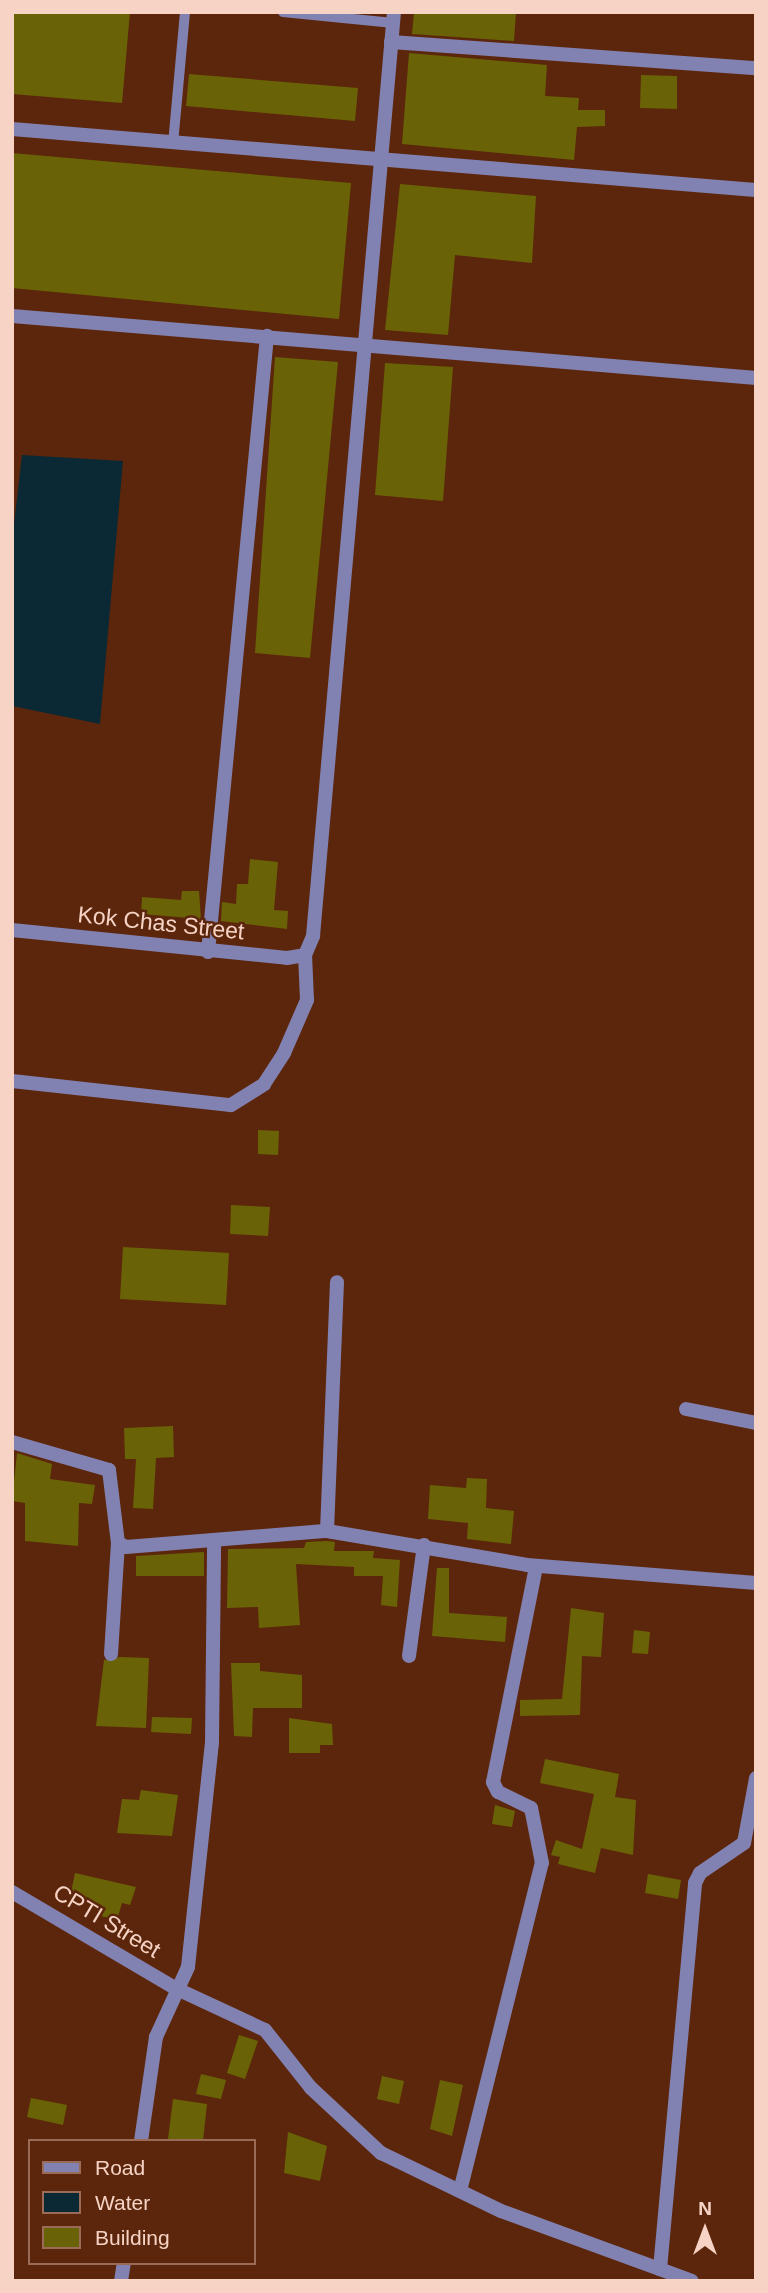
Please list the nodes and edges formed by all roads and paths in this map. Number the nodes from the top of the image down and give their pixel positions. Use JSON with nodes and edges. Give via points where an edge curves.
{"nodes":[{"id":1,"x":185,"y":12,"type":"edge"},
{"id":2,"x":283,"y":12,"type":"edge"},
{"id":3,"x":345,"y":15,"type":"edge"},
{"id":4,"x":393,"y":17,"type":"edge"},
{"id":5,"x":391,"y":42,"type":"junction"},
{"id":6,"x":756,"y":68,"type":"edge"},
{"id":7,"x":12,"y":129,"type":"edge"},
{"id":8,"x":173,"y":144,"type":"junction"},
{"id":9,"x":380,"y":162,"type":"junction"},
{"id":10,"x":756,"y":190,"type":"edge"},
{"id":11,"x":12,"y":316,"type":"edge"},
{"id":12,"x":267,"y":336,"type":"junction"},
{"id":13,"x":363,"y":345,"type":"junction"},
{"id":14,"x":756,"y":378,"type":"edge"},
{"id":15,"x":12,"y":930,"type":"edge"},
{"id":16,"x":208,"y":952,"type":"junction"},
{"id":17,"x":304,"y":955,"type":"junction"},
{"id":18,"x":12,"y":1081,"type":"edge"},
{"id":19,"x":337,"y":1282,"type":"dead end"},
{"id":20,"x":686,"y":1409,"type":"dead end"},
{"id":21,"x":756,"y":1423,"type":"edge"},
{"id":22,"x":12,"y":1442,"type":"edge"},
{"id":23,"x":327,"y":1531,"type":"junction"},
{"id":24,"x":214,"y":1540,"type":"junction"},
{"id":25,"x":118,"y":1543,"type":"junction"},
{"id":26,"x":424,"y":1545,"type":"junction"},
{"id":27,"x":536,"y":1566,"type":"junction"},
{"id":28,"x":756,"y":1583,"type":"edge"},
{"id":29,"x":111,"y":1654,"type":"dead end"},
{"id":30,"x":409,"y":1656,"type":"dead end"},
{"id":31,"x":756,"y":1778,"type":"edge"},
{"id":32,"x":12,"y":1892,"type":"edge"},
{"id":33,"x":177,"y":1989,"type":"junction"},
{"id":34,"x":141,"y":2139,"type":"edge"},
{"id":35,"x":460,"y":2191,"type":"junction"},
{"id":36,"x":660,"y":2269,"type":"junction"},
{"id":37,"x":692,"y":2281,"type":"edge"}],
"edges":[{"from":1,"to":8,"type":"lane"},
{"from":2,"to":3,"type":"lane"},
{"from":3,"to":4,"type":"lane"},
{"from":4,"to":5,"type":"street"},
{"from":5,"to":6,"type":"street"},
{"from":5,"to":9,"type":"street"},
{"from":7,"to":8,"type":"street"},
{"from":8,"to":9,"type":"street"},
{"from":9,"to":10,"type":"street"},
{"from":9,"to":13,"type":"street"},
{"from":11,"to":12,"type":"street"},
{"from":12,"to":13,"type":"street"},
{"from":12,"to":16,"type":"street"},
{"from":13,"to":14,"type":"street"},
{"from":13,"to":17,"type":"street","via":[[313,936]]},
{"from":15,"to":16,"type":"street","name":"Kok Chas Street"},
{"from":16,"to":17,"type":"street","name":"Kok Chas Street"},
{"from":17,"to":18,"type":"street","via":[[307,1000],[284,1053],[264,1084],[231,1105]]},
{"from":19,"to":23,"type":"street"},
{"from":20,"to":21,"type":"street"},
{"from":22,"to":25,"type":"street","via":[[109,1470]]},
{"from":23,"to":24,"type":"street"},
{"from":23,"to":26,"type":"street"},
{"from":24,"to":25,"type":"street"},
{"from":24,"to":33,"type":"street","via":[[212,1743],[188,1967]]},
{"from":25,"to":29,"type":"street"},
{"from":26,"to":27,"type":"street"},
{"from":26,"to":30,"type":"street"},
{"from":27,"to":28,"type":"street"},
{"from":27,"to":35,"type":"street","via":[[493,1782],[498,1792],[531,1808],[542,1863]]},
{"from":31,"to":36,"type":"street","via":[[744,1843],[700,1873],[695,1883]]},
{"from":32,"to":33,"type":"street","name":"CPTI Street"},
{"from":33,"to":34,"type":"street","via":[[156,2037]]},
{"from":33,"to":35,"type":"street","name":"CPTI Street","via":[[265,2029],[311,2088],[380,2153]]},
{"from":35,"to":36,"type":"street","name":"CPTI Street"},
{"from":36,"to":37,"type":"street","name":"CPTI Street"}]}
